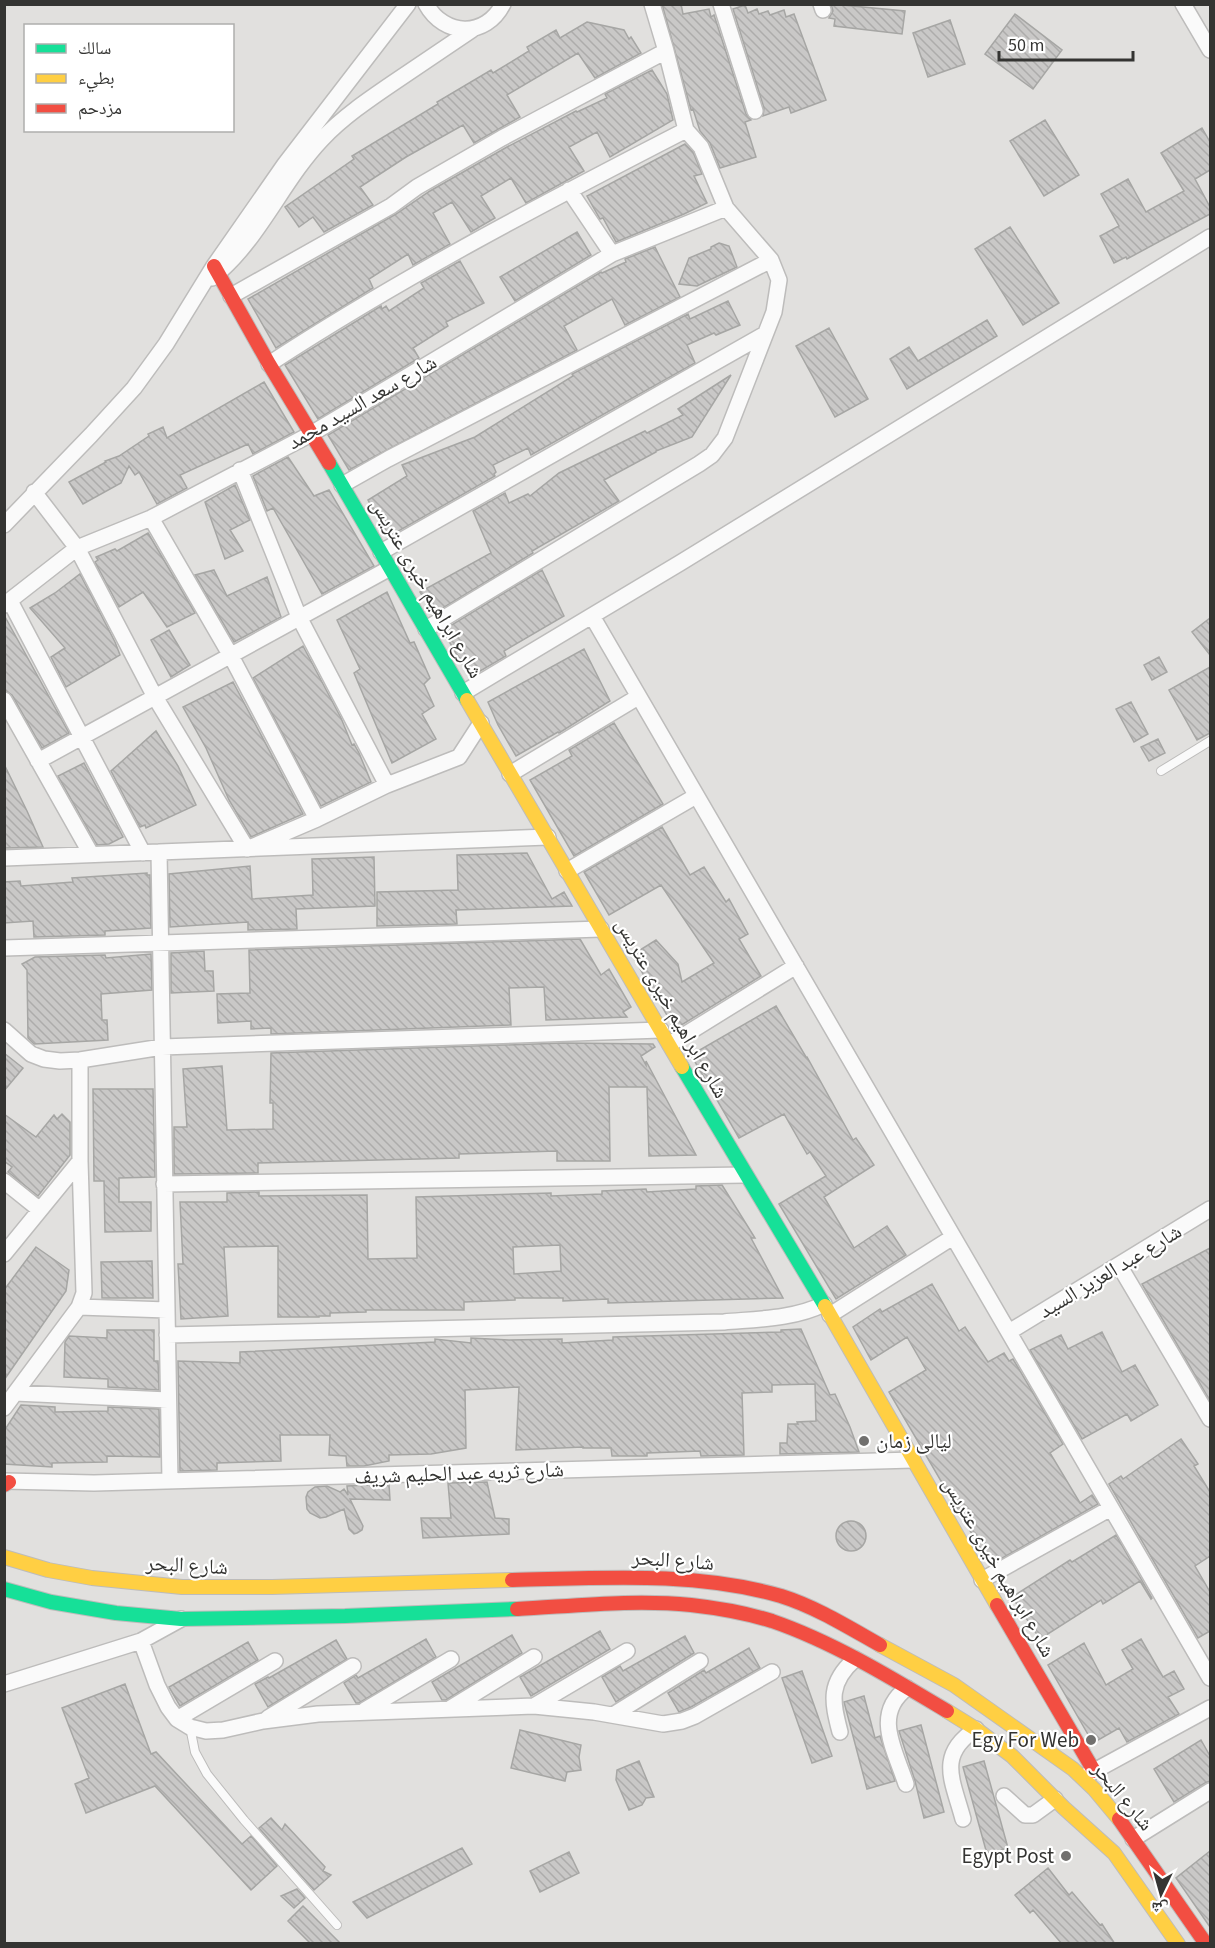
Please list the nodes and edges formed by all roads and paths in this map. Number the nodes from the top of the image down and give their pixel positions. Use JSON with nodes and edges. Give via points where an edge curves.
{"nodes":[{"id":1,"x":408,"y":4,"type":"edge"},
{"id":2,"x":426,"y":4,"type":"edge"},
{"id":3,"x":515,"y":4,"type":"edge"},
{"id":4,"x":652,"y":4,"type":"edge"},
{"id":5,"x":721,"y":4,"type":"edge"},
{"id":6,"x":1183,"y":4,"type":"edge"},
{"id":7,"x":501,"y":8,"type":"edge"},
{"id":8,"x":472,"y":29,"type":"junction"},
{"id":9,"x":1210,"y":50,"type":"edge"},
{"id":10,"x":666,"y":51,"type":"junction"},
{"id":11,"x":755,"y":111,"type":"dead end"},
{"id":12,"x":686,"y":130,"type":"junction"},
{"id":13,"x":569,"y":190,"type":"junction"},
{"id":14,"x":726,"y":208,"type":"junction"},
{"id":15,"x":1210,"y":237,"type":"edge"},
{"id":16,"x":612,"y":254,"type":"junction"},
{"id":17,"x":771,"y":261,"type":"junction"},
{"id":18,"x":216,"y":270,"type":"junction"},
{"id":19,"x":231,"y":296,"type":"junction"},
{"id":20,"x":765,"y":334,"type":"junction"},
{"id":21,"x":269,"y":364,"type":"junction"},
{"id":22,"x":312,"y":434,"type":"junction"},
{"id":23,"x":240,"y":470,"type":"junction"},
{"id":24,"x":342,"y":486,"type":"junction"},
{"id":25,"x":34,"y":492,"type":"junction"},
{"id":26,"x":151,"y":518,"type":"junction"},
{"id":27,"x":4,"y":525,"type":"edge"},
{"id":28,"x":77,"y":548,"type":"junction"},
{"id":29,"x":381,"y":552,"type":"junction"},
{"id":30,"x":390,"y":567,"type":"junction"},
{"id":31,"x":7,"y":603,"type":"edge"},
{"id":32,"x":591,"y":616,"type":"junction"},
{"id":33,"x":299,"y":617,"type":"junction"},
{"id":34,"x":426,"y":629,"type":"junction"},
{"id":35,"x":231,"y":656,"type":"junction"},
{"id":36,"x":463,"y":693,"type":"junction"},
{"id":37,"x":155,"y":697,"type":"junction"},
{"id":38,"x":638,"y":697,"type":"junction"},
{"id":39,"x":4,"y":700,"type":"edge"},
{"id":40,"x":481,"y":723,"type":"junction"},
{"id":41,"x":82,"y":737,"type":"junction"},
{"id":42,"x":1210,"y":741,"type":"edge"},
{"id":43,"x":38,"y":761,"type":"junction"},
{"id":44,"x":1161,"y":771,"type":"dead end"},
{"id":45,"x":510,"y":774,"type":"junction"},
{"id":46,"x":387,"y":784,"type":"junction"},
{"id":47,"x":696,"y":796,"type":"junction"},
{"id":48,"x":317,"y":819,"type":"junction"},
{"id":49,"x":548,"y":837,"type":"junction"},
{"id":50,"x":247,"y":849,"type":"junction"},
{"id":51,"x":143,"y":852,"type":"junction"},
{"id":52,"x":159,"y":852,"type":"junction"},
{"id":53,"x":91,"y":854,"type":"junction"},
{"id":54,"x":4,"y":858,"type":"edge"},
{"id":55,"x":567,"y":871,"type":"junction"},
{"id":56,"x":602,"y":929,"type":"junction"},
{"id":57,"x":160,"y":943,"type":"junction"},
{"id":58,"x":4,"y":948,"type":"edge"},
{"id":59,"x":796,"y":966,"type":"junction"},
{"id":60,"x":4,"y":1030,"type":"edge"},
{"id":61,"x":661,"y":1030,"type":"junction"},
{"id":62,"x":670,"y":1044,"type":"junction"},
{"id":63,"x":162,"y":1047,"type":"junction"},
{"id":64,"x":80,"y":1060,"type":"junction"},
{"id":65,"x":80,"y":1161,"type":"junction"},
{"id":66,"x":745,"y":1174,"type":"junction"},
{"id":67,"x":4,"y":1181,"type":"edge"},
{"id":68,"x":164,"y":1184,"type":"junction"},
{"id":69,"x":1210,"y":1209,"type":"edge"},
{"id":70,"x":40,"y":1210,"type":"junction"},
{"id":71,"x":953,"y":1237,"type":"junction"},
{"id":72,"x":4,"y":1254,"type":"edge"},
{"id":73,"x":1119,"y":1265,"type":"junction"},
{"id":74,"x":79,"y":1307,"type":"junction"},
{"id":75,"x":827,"y":1309,"type":"junction"},
{"id":76,"x":166,"y":1310,"type":"junction"},
{"id":77,"x":1009,"y":1332,"type":"junction"},
{"id":78,"x":167,"y":1335,"type":"junction"},
{"id":79,"x":15,"y":1393,"type":"junction"},
{"id":80,"x":168,"y":1400,"type":"junction"},
{"id":81,"x":4,"y":1408,"type":"edge"},
{"id":82,"x":1210,"y":1419,"type":"edge"},
{"id":83,"x":913,"y":1460,"type":"junction"},
{"id":84,"x":170,"y":1481,"type":"junction"},
{"id":85,"x":6,"y":1483,"type":"edge"},
{"id":86,"x":1111,"y":1508,"type":"junction"},
{"id":87,"x":4,"y":1557,"type":"edge"},
{"id":88,"x":982,"y":1580,"type":"junction"},
{"id":89,"x":4,"y":1588,"type":"edge"},
{"id":90,"x":181,"y":1619,"type":"junction"},
{"id":91,"x":141,"y":1641,"type":"junction"},
{"id":92,"x":627,"y":1651,"type":"dead end"},
{"id":93,"x":534,"y":1658,"type":"dead end"},
{"id":94,"x":451,"y":1659,"type":"dead end"},
{"id":95,"x":855,"y":1659,"type":"junction"},
{"id":96,"x":275,"y":1660,"type":"dead end"},
{"id":97,"x":700,"y":1661,"type":"dead end"},
{"id":98,"x":353,"y":1666,"type":"dead end"},
{"id":99,"x":772,"y":1672,"type":"dead end"},
{"id":100,"x":1210,"y":1678,"type":"edge"},
{"id":101,"x":4,"y":1684,"type":"edge"},
{"id":102,"x":907,"y":1688,"type":"junction"},
{"id":103,"x":534,"y":1706,"type":"junction"},
{"id":104,"x":1210,"y":1708,"type":"edge"},
{"id":105,"x":448,"y":1709,"type":"junction"},
{"id":106,"x":363,"y":1712,"type":"junction"},
{"id":107,"x":613,"y":1715,"type":"junction"},
{"id":108,"x":263,"y":1721,"type":"junction"},
{"id":109,"x":184,"y":1723,"type":"junction"},
{"id":110,"x":976,"y":1729,"type":"junction"},
{"id":111,"x":840,"y":1732,"type":"dead end"},
{"id":112,"x":1064,"y":1761,"type":"junction"},
{"id":113,"x":1088,"y":1774,"type":"junction"},
{"id":114,"x":906,"y":1784,"type":"dead end"},
{"id":115,"x":1043,"y":1786,"type":"junction"},
{"id":116,"x":1210,"y":1791,"type":"edge"},
{"id":117,"x":1004,"y":1796,"type":"dead end"},
{"id":118,"x":1055,"y":1799,"type":"junction"},
{"id":119,"x":1105,"y":1801,"type":"junction"},
{"id":120,"x":963,"y":1819,"type":"dead end"},
{"id":121,"x":1084,"y":1825,"type":"junction"},
{"id":122,"x":1133,"y":1839,"type":"junction"},
{"id":123,"x":337,"y":1925,"type":"dead end"},
{"id":124,"x":1204,"y":1930,"type":"edge"},
{"id":125,"x":1178,"y":1944,"type":"edge"},
{"id":126,"x":1206,"y":1944,"type":"edge"}],
"edges":[{"from":1,"to":18,"type":"street","via":[[295,150]]},
{"from":2,"to":8,"type":"street","via":[[441,22]]},
{"from":3,"to":7,"type":"street"},
{"from":4,"to":10,"type":"street"},
{"from":5,"to":11,"type":"street"},
{"from":6,"to":9,"type":"street"},
{"from":7,"to":8,"type":"street","via":[[492,19]]},
{"from":8,"to":18,"type":"street","via":[[360,106],[321,140],[234,260]]},
{"from":10,"to":12,"type":"street"},
{"from":10,"to":19,"type":"street","via":[[502,138]]},
{"from":12,"to":13,"type":"street"},
{"from":12,"to":14,"type":"street","via":[[701,147]]},
{"from":13,"to":16,"type":"street"},
{"from":13,"to":21,"type":"street","via":[[383,293]]},
{"from":14,"to":16,"type":"street","name":"شارع سعد السيد محمد"},
{"from":14,"to":17,"type":"street"},
{"from":15,"to":32,"type":"street"},
{"from":16,"to":22,"type":"street","name":"شارع سعد السيد محمد"},
{"from":17,"to":20,"type":"street","via":[[779,280],[774,312]]},
{"from":17,"to":24,"type":"street"},
{"from":18,"to":19,"type":"main road","name":"شارع ابراهيم خيرى عتريس"},
{"from":18,"to":25,"type":"street","via":[[134,388]]},
{"from":19,"to":21,"type":"main road","name":"شارع ابراهيم خيرى عتريس"},
{"from":20,"to":29,"type":"street"},
{"from":20,"to":34,"type":"street","via":[[725,438],[712,454]]},
{"from":21,"to":22,"type":"main road","name":"شارع ابراهيم خيرى عتريس"},
{"from":22,"to":23,"type":"street","name":"شارع سعد السيد محمد"},
{"from":22,"to":24,"type":"main road","name":"شارع ابراهيم خيرى عتريس"},
{"from":23,"to":26,"type":"street","name":"شارع سعد السيد محمد"},
{"from":23,"to":33,"type":"street"},
{"from":24,"to":29,"type":"main road","name":"شارع ابراهيم خيرى عتريس"},
{"from":25,"to":27,"type":"street"},
{"from":25,"to":28,"type":"street"},
{"from":26,"to":28,"type":"street","name":"شارع سعد السيد محمد"},
{"from":26,"to":35,"type":"street"},
{"from":28,"to":31,"type":"street","name":"شارع سعد السيد محمد"},
{"from":28,"to":37,"type":"street"},
{"from":29,"to":30,"type":"main road","name":"شارع ابراهيم خيرى عتريس"},
{"from":30,"to":33,"type":"street"},
{"from":30,"to":34,"type":"main road","name":"شارع ابراهيم خيرى عتريس"},
{"from":31,"to":41,"type":"street"},
{"from":32,"to":36,"type":"street"},
{"from":32,"to":38,"type":"street"},
{"from":33,"to":35,"type":"street"},
{"from":33,"to":46,"type":"street"},
{"from":34,"to":36,"type":"main road","name":"شارع ابراهيم خيرى عتريس"},
{"from":35,"to":37,"type":"street"},
{"from":35,"to":48,"type":"street"},
{"from":36,"to":40,"type":"main road","name":"شارع ابراهيم خيرى عتريس"},
{"from":37,"to":41,"type":"street"},
{"from":37,"to":50,"type":"street"},
{"from":38,"to":45,"type":"street"},
{"from":38,"to":47,"type":"street"},
{"from":39,"to":43,"type":"street"},
{"from":40,"to":45,"type":"main road","name":"شارع ابراهيم خيرى عتريس"},
{"from":40,"to":46,"type":"street","via":[[459,757]]},
{"from":41,"to":43,"type":"street"},
{"from":41,"to":51,"type":"street"},
{"from":42,"to":44,"type":"lane"},
{"from":43,"to":53,"type":"street"},
{"from":45,"to":49,"type":"main road","name":"شارع ابراهيم خيرى عتريس"},
{"from":46,"to":48,"type":"street"},
{"from":47,"to":55,"type":"street"},
{"from":47,"to":59,"type":"street"},
{"from":48,"to":50,"type":"street"},
{"from":49,"to":50,"type":"street"},
{"from":49,"to":55,"type":"main road","name":"شارع ابراهيم خيرى عتريس"},
{"from":50,"to":52,"type":"street"},
{"from":51,"to":52,"type":"street"},
{"from":51,"to":53,"type":"street"},
{"from":52,"to":57,"type":"street"},
{"from":53,"to":54,"type":"street"},
{"from":55,"to":56,"type":"main road","name":"شارع ابراهيم خيرى عتريس"},
{"from":56,"to":57,"type":"street"},
{"from":56,"to":61,"type":"main road","name":"شارع ابراهيم خيرى عتريس"},
{"from":57,"to":58,"type":"street"},
{"from":57,"to":63,"type":"street"},
{"from":59,"to":62,"type":"street"},
{"from":59,"to":71,"type":"street"},
{"from":60,"to":64,"type":"street","via":[[31,1054],[60,1061]]},
{"from":61,"to":62,"type":"main road","name":"شارع ابراهيم خيرى عتريس"},
{"from":61,"to":63,"type":"street"},
{"from":62,"to":66,"type":"main road","name":"شارع ابراهيم خيرى عتريس"},
{"from":63,"to":64,"type":"street"},
{"from":63,"to":68,"type":"street"},
{"from":64,"to":65,"type":"street"},
{"from":65,"to":70,"type":"street"},
{"from":65,"to":74,"type":"street","via":[[85,1286]]},
{"from":66,"to":68,"type":"street"},
{"from":66,"to":75,"type":"main road","name":"شارع ابراهيم خيرى عتريس"},
{"from":67,"to":70,"type":"street"},
{"from":68,"to":76,"type":"street"},
{"from":69,"to":73,"type":"street","name":"شارع عبد العزيز السيد"},
{"from":70,"to":72,"type":"street"},
{"from":71,"to":75,"type":"street"},
{"from":71,"to":77,"type":"street"},
{"from":73,"to":77,"type":"street","name":"شارع عبد العزيز السيد"},
{"from":73,"to":82,"type":"street"},
{"from":74,"to":76,"type":"street"},
{"from":74,"to":79,"type":"street"},
{"from":75,"to":78,"type":"street","via":[[724,1322]]},
{"from":75,"to":83,"type":"main road","name":"شارع ابراهيم خيرى عتريس"},
{"from":76,"to":78,"type":"street"},
{"from":77,"to":86,"type":"street"},
{"from":78,"to":80,"type":"street"},
{"from":79,"to":80,"type":"street"},
{"from":79,"to":81,"type":"street"},
{"from":80,"to":84,"type":"street"},
{"from":83,"to":84,"type":"street","name":"شارع ثريه عبد الحليم شريف"},
{"from":83,"to":88,"type":"main road","name":"شارع ابراهيم خيرى عتريس"},
{"from":84,"to":85,"type":"street","name":"شارع ثريه عبد الحليم شريف"},
{"from":86,"to":88,"type":"street"},
{"from":86,"to":100,"type":"street"},
{"from":87,"to":112,"type":"main road","name":"شارع البحر","via":[[117,1582],[209,1589],[614,1578],[694,1580],[739,1586],[783,1597],[822,1613],[980,1702]]},
{"from":88,"to":113,"type":"main road","name":"شارع ابراهيم خيرى عتريس"},
{"from":89,"to":90,"type":"main road","name":"شارع البحر","via":[[51,1602]]},
{"from":90,"to":91,"type":"street"},
{"from":90,"to":95,"type":"main road","name":"شارع البحر","via":[[647,1603],[689,1605],[771,1621]]},
{"from":91,"to":101,"type":"street"},
{"from":91,"to":109,"type":"street","via":[[168,1707]]},
{"from":92,"to":103,"type":"street"},
{"from":93,"to":105,"type":"street"},
{"from":94,"to":106,"type":"street"},
{"from":95,"to":102,"type":"main road","name":"شارع البحر"},
{"from":95,"to":111,"type":"street","via":[[838,1678],[833,1692]]},
{"from":96,"to":109,"type":"street"},
{"from":97,"to":107,"type":"street"},
{"from":98,"to":108,"type":"street"},
{"from":99,"to":107,"type":"street","via":[[682,1721],[663,1724]]},
{"from":102,"to":110,"type":"main road","name":"شارع البحر"},
{"from":102,"to":114,"type":"street","via":[[893,1701],[887,1719]]},
{"from":103,"to":105,"type":"street"},
{"from":103,"to":107,"type":"street"},
{"from":104,"to":113,"type":"street"},
{"from":105,"to":106,"type":"street"},
{"from":106,"to":108,"type":"street"},
{"from":108,"to":109,"type":"street","via":[[206,1731]]},
{"from":109,"to":123,"type":"lane","via":[[207,1774]]},
{"from":110,"to":115,"type":"main road","name":"شارع البحر"},
{"from":110,"to":120,"type":"street","via":[[957,1744],[951,1756],[950,1769]]},
{"from":112,"to":113,"type":"main road","name":"شارع البحر"},
{"from":112,"to":115,"type":"main road","via":[[1048,1769]]},
{"from":113,"to":119,"type":"main road","name":"شارع البحر"},
{"from":115,"to":118,"type":"main road","name":"شارع البحر"},
{"from":116,"to":122,"type":"street"},
{"from":117,"to":118,"type":"street","via":[[1025,1815],[1033,1815]]},
{"from":118,"to":121,"type":"main road","name":"شارع البحر"},
{"from":119,"to":121,"type":"main road","via":[[1098,1817]]},
{"from":119,"to":122,"type":"main road","name":"شارع البحر"},
{"from":121,"to":125,"type":"main road","name":"شارع البحر","via":[[1119,1860]]},
{"from":122,"to":124,"type":"main road","name":"شارع البحر"},
{"from":124,"to":126,"type":"main road","name":"شارع البحر"}]}
